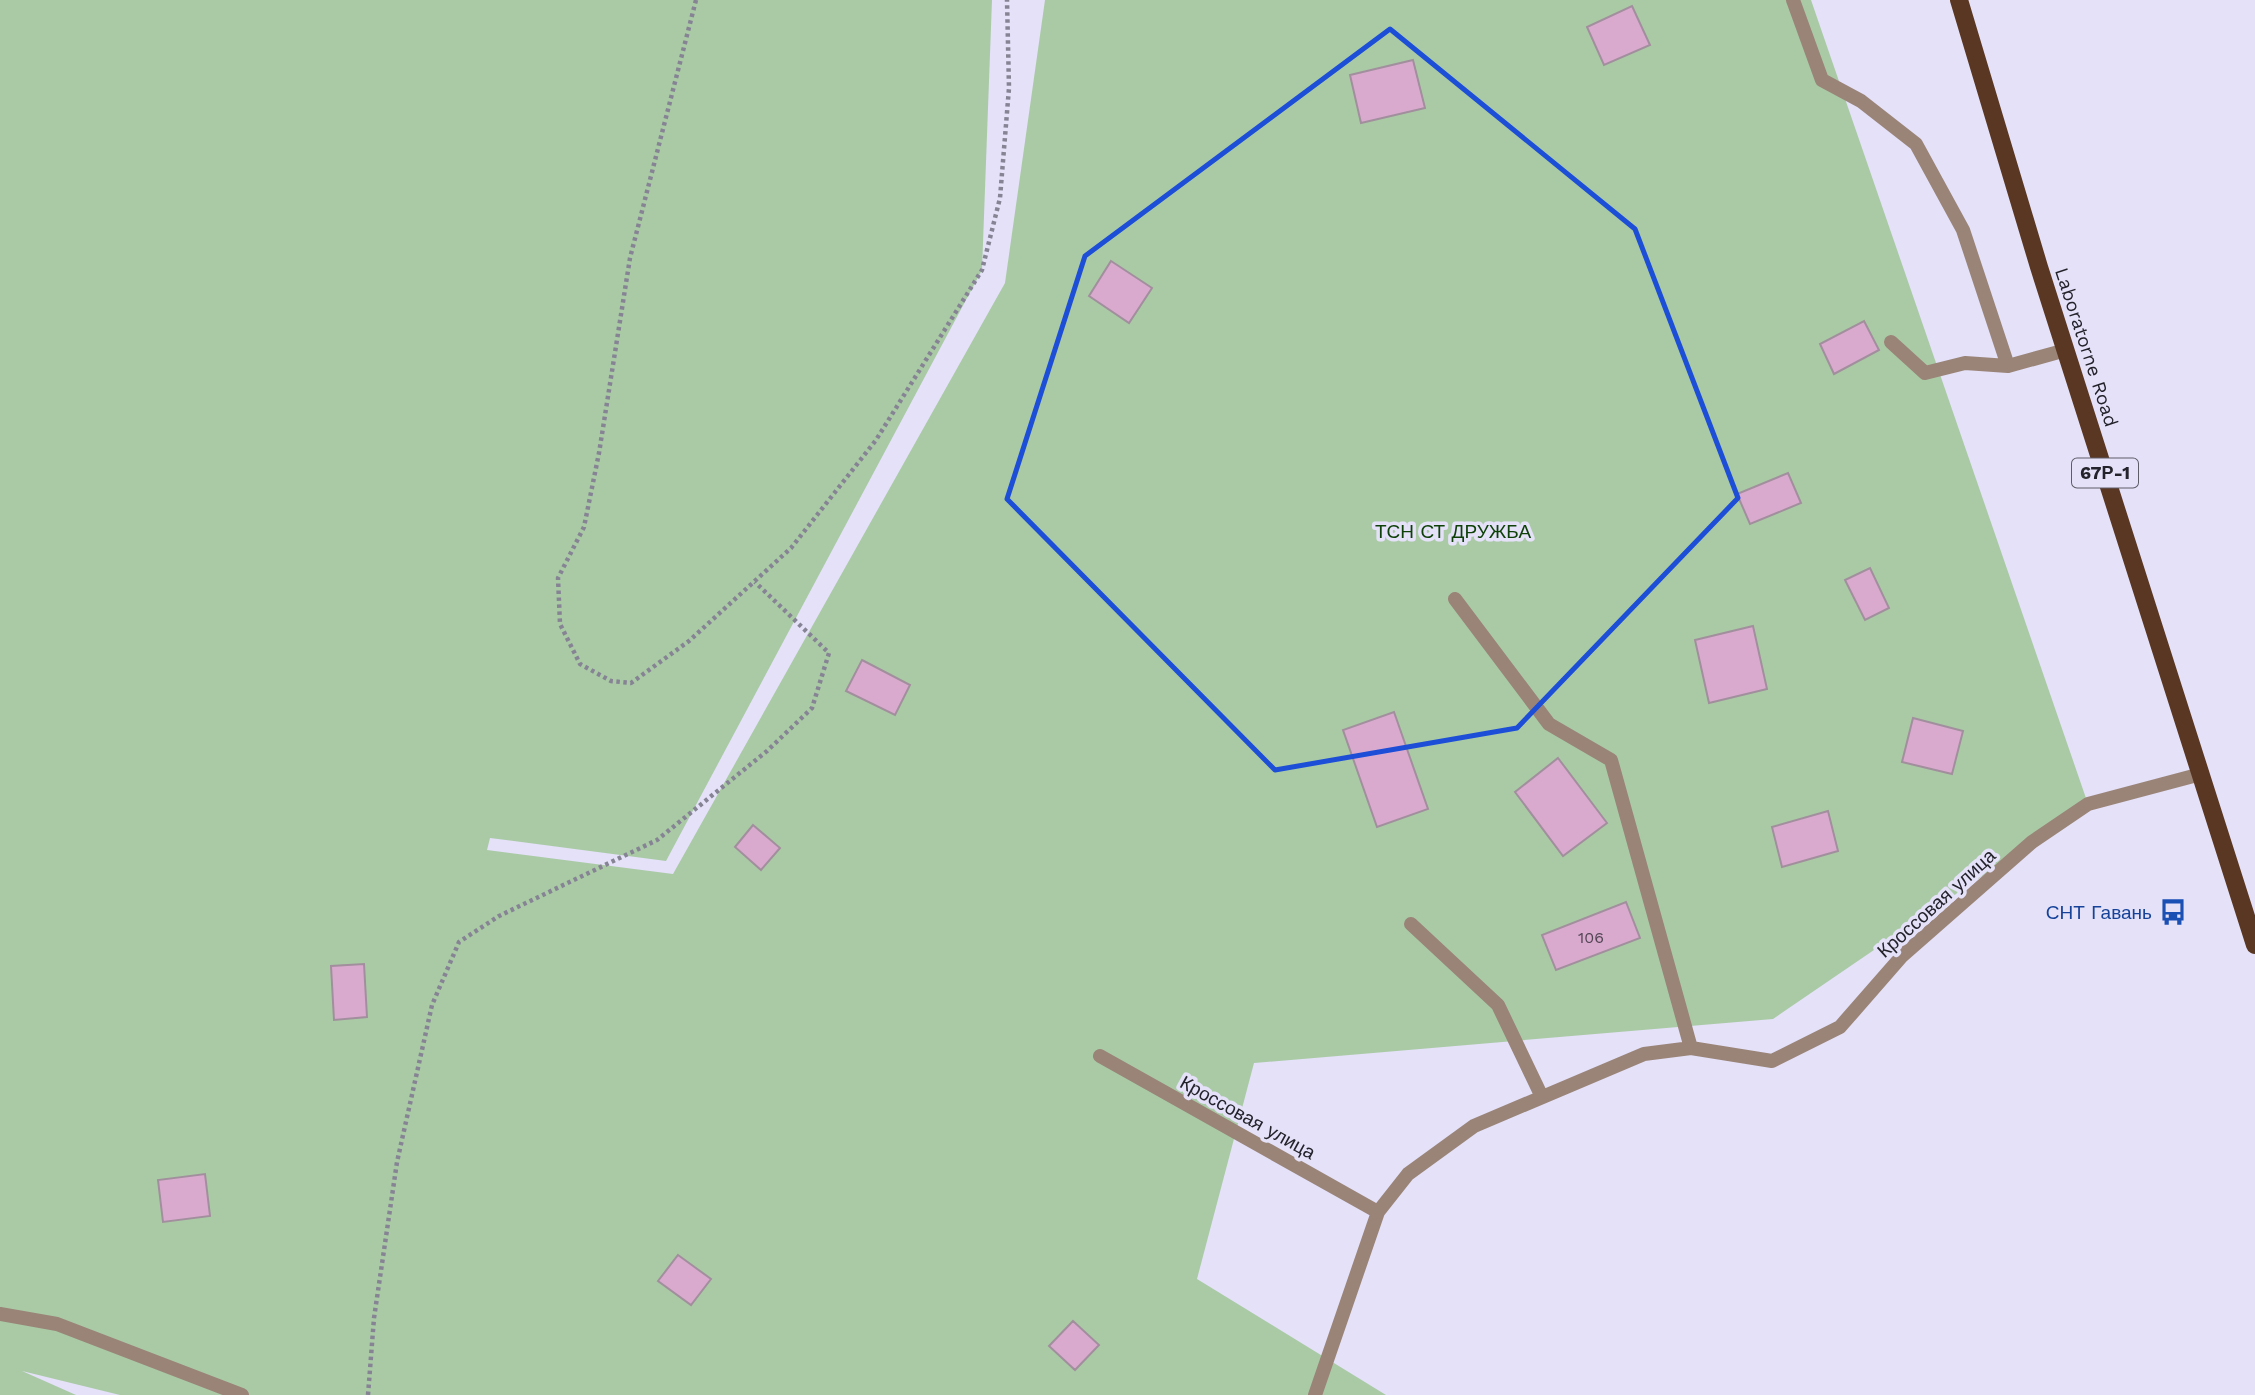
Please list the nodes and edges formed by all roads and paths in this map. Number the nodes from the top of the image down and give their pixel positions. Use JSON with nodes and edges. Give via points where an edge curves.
{"nodes":[{"id":1,"x":696,"y":0,"type":"edge"},
{"id":2,"x":1007,"y":0,"type":"edge"},
{"id":3,"x":1793,"y":0,"type":"edge"},
{"id":4,"x":1959,"y":0,"type":"edge"},
{"id":5,"x":1891,"y":342,"type":"dead end"},
{"id":6,"x":2066,"y":350,"type":"junction"},
{"id":7,"x":2008,"y":366,"type":"junction"},
{"id":8,"x":755,"y":582,"type":"junction"},
{"id":9,"x":1455,"y":599,"type":"dead end"},
{"id":10,"x":2200,"y":774,"type":"junction"},
{"id":11,"x":1411,"y":924,"type":"dead end"},
{"id":12,"x":2255,"y":945,"type":"edge"},
{"id":13,"x":1691,"y":1048,"type":"junction"},
{"id":14,"x":1100,"y":1056,"type":"dead end"},
{"id":15,"x":1542,"y":1097,"type":"junction"},
{"id":16,"x":1378,"y":1212,"type":"junction"},
{"id":17,"x":0,"y":1314,"type":"edge"},
{"id":18,"x":242,"y":1395,"type":"edge"},
{"id":19,"x":368,"y":1395,"type":"edge"},
{"id":20,"x":1315,"y":1395,"type":"edge"}],
"edges":[{"from":1,"to":8,"type":"path","via":[[630,258],[584,527],[558,578],[560,624],[580,664],[611,681],[631,683],[689,641]]},
{"from":2,"to":8,"type":"path","via":[[1009,88],[1000,198],[982,270],[876,440],[791,548]]},
{"from":3,"to":7,"type":"lane","via":[[1822,80],[1861,101],[1916,144],[1963,230]]},
{"from":4,"to":6,"type":"main road","name":"Laboratorne Road","number":"67Р-1"},
{"from":5,"to":7,"type":"lane","via":[[1925,373],[1965,363]]},
{"from":6,"to":7,"type":"lane"},
{"from":6,"to":10,"type":"main road","name":"Laboratorne Road","number":"67Р-1"},
{"from":8,"to":19,"type":"path","via":[[829,653],[812,708],[767,751],[657,840],[499,916],[459,942],[432,1005],[397,1162],[374,1318]]},
{"from":9,"to":13,"type":"lane","via":[[1549,724],[1611,760]]},
{"from":10,"to":12,"type":"main road","name":"Laboratorne Road","number":"67Р-1"},
{"from":10,"to":13,"type":"lane","name":"Кроссовая улица","via":[[2088,804],[2032,842],[1902,956],[1840,1027],[1772,1061]]},
{"from":11,"to":15,"type":"lane","via":[[1498,1005]]},
{"from":13,"to":15,"type":"lane","name":"Кроссовая улица","via":[[1644,1054]]},
{"from":14,"to":16,"type":"lane","name":"Кроссовая улица"},
{"from":15,"to":16,"type":"lane","name":"Кроссовая улица","via":[[1474,1126],[1408,1174]]},
{"from":16,"to":20,"type":"lane","name":"Кроссовая улица"},
{"from":17,"to":18,"type":"lane","via":[[57,1324]]}]}
